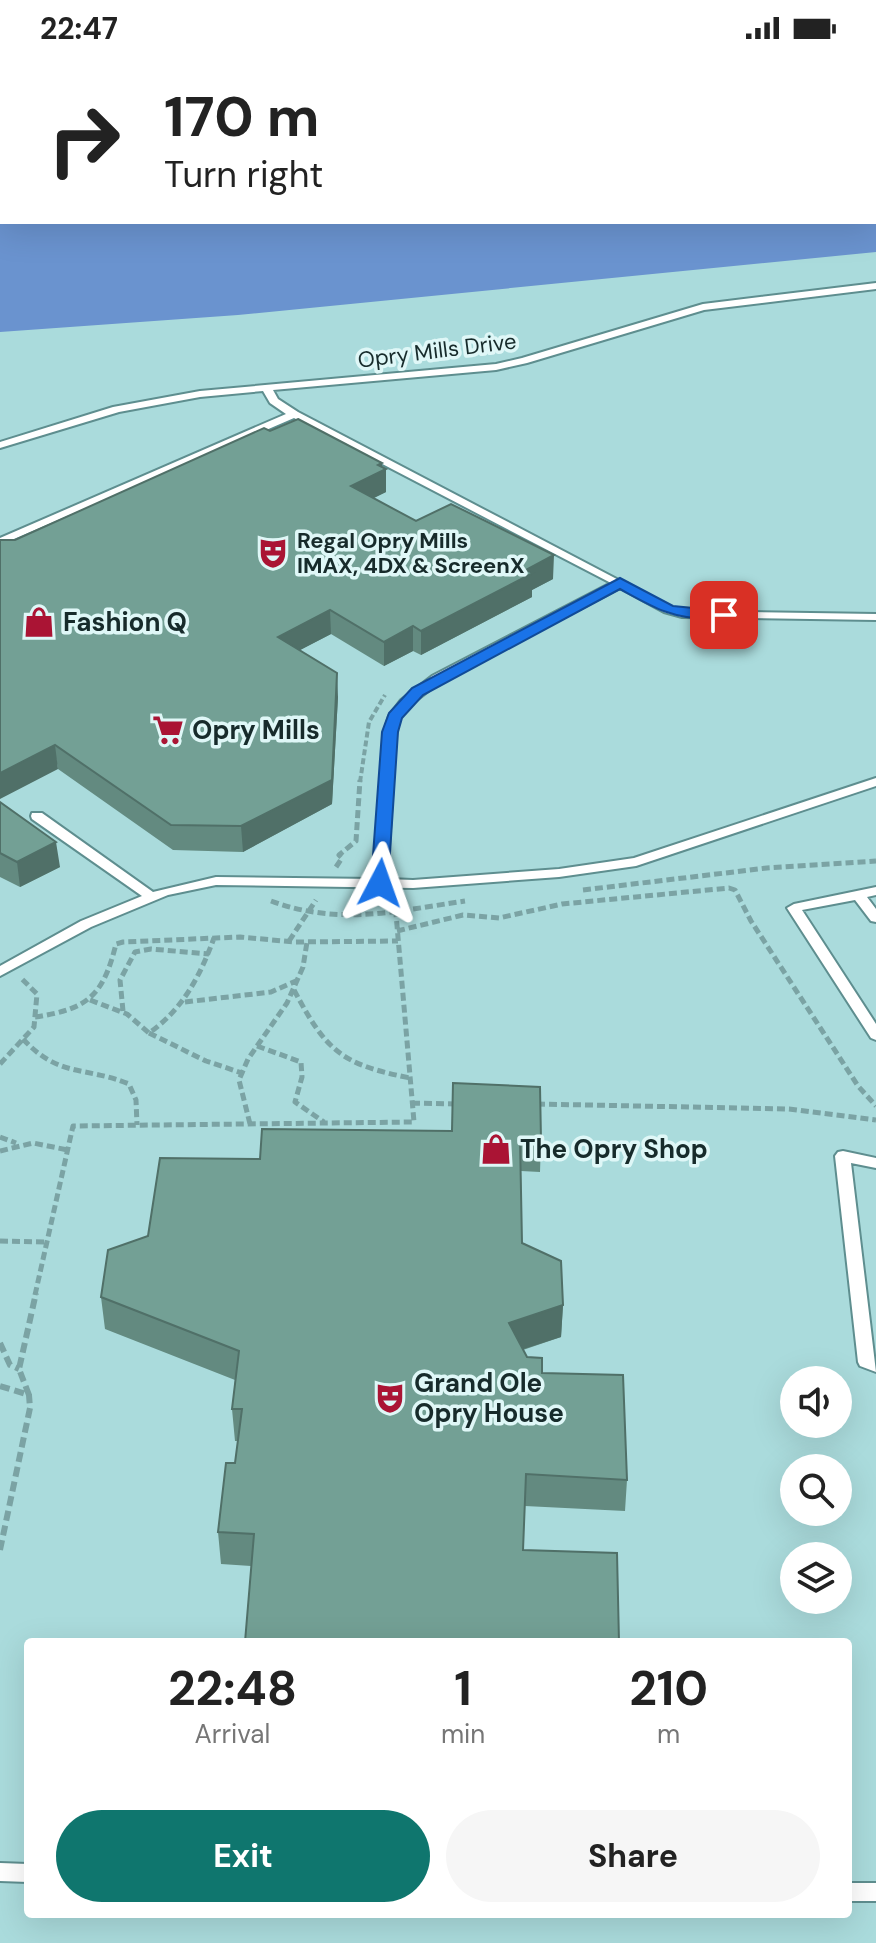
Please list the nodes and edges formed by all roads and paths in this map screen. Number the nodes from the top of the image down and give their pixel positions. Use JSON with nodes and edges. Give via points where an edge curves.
{"nodes":[{"id":1,"x":876,"y":286,"type":"edge"},
{"id":2,"x":266,"y":387,"type":"junction"},
{"id":3,"x":294,"y":414,"type":"junction"},
{"id":4,"x":0,"y":445,"type":"edge"},
{"id":5,"x":0,"y":542,"type":"edge"},
{"id":6,"x":620,"y":583,"type":"junction"},
{"id":7,"x":876,"y":617,"type":"edge"},
{"id":8,"x":391,"y":690,"type":"dead end"},
{"id":9,"x":875,"y":784,"type":"edge"},
{"id":10,"x":37,"y":816,"type":"dead end"},
{"id":11,"x":327,"y":882,"type":"junction"},
{"id":12,"x":380,"y":883,"type":"junction"},
{"id":13,"x":413,"y":884,"type":"junction"},
{"id":14,"x":876,"y":891,"type":"edge"},
{"id":15,"x":858,"y":895,"type":"junction"},
{"id":16,"x":152,"y":897,"type":"junction"},
{"id":17,"x":876,"y":918,"type":"edge"},
{"id":18,"x":397,"y":931,"type":"junction"},
{"id":19,"x":214,"y":938,"type":"junction"},
{"id":20,"x":160,"y":940,"type":"junction"},
{"id":21,"x":289,"y":941,"type":"junction"},
{"id":22,"x":398,"y":941,"type":"junction"},
{"id":23,"x":307,"y":942,"type":"junction"},
{"id":24,"x":159,"y":950,"type":"junction"},
{"id":25,"x":209,"y":954,"type":"junction"},
{"id":26,"x":5,"y":970,"type":"edge"},
{"id":27,"x":297,"y":980,"type":"junction"},
{"id":28,"x":293,"y":989,"type":"junction"},
{"id":29,"x":90,"y":1000,"type":"junction"},
{"id":30,"x":183,"y":1002,"type":"junction"},
{"id":31,"x":124,"y":1013,"type":"junction"},
{"id":32,"x":35,"y":1017,"type":"junction"},
{"id":33,"x":149,"y":1033,"type":"junction"},
{"id":34,"x":876,"y":1035,"type":"edge"},
{"id":35,"x":23,"y":1039,"type":"junction"},
{"id":36,"x":257,"y":1046,"type":"junction"},
{"id":37,"x":0,"y":1064,"type":"edge"},
{"id":38,"x":242,"y":1073,"type":"junction"},
{"id":39,"x":410,"y":1078,"type":"junction"},
{"id":40,"x":412,"y":1103,"type":"junction"},
{"id":41,"x":470,"y":1104,"type":"edge"},
{"id":42,"x":527,"y":1104,"type":"edge"},
{"id":43,"x":876,"y":1106,"type":"edge"},
{"id":44,"x":876,"y":1120,"type":"edge"},
{"id":45,"x":327,"y":1123,"type":"junction"},
{"id":46,"x":250,"y":1124,"type":"junction"},
{"id":47,"x":137,"y":1125,"type":"junction"},
{"id":48,"x":0,"y":1137,"type":"edge"},
{"id":49,"x":16,"y":1143,"type":"junction"},
{"id":50,"x":68,"y":1150,"type":"junction"},
{"id":51,"x":0,"y":1151,"type":"edge"},
{"id":52,"x":876,"y":1163,"type":"edge"},
{"id":53,"x":0,"y":1241,"type":"edge"},
{"id":54,"x":47,"y":1242,"type":"junction"},
{"id":55,"x":0,"y":1343,"type":"edge"},
{"id":56,"x":876,"y":1366,"type":"edge"},
{"id":57,"x":19,"y":1369,"type":"junction"},
{"id":58,"x":0,"y":1386,"type":"edge"},
{"id":59,"x":29,"y":1395,"type":"junction"},
{"id":60,"x":0,"y":1550,"type":"edge"},
{"id":61,"x":0,"y":1872,"type":"edge"},
{"id":62,"x":24,"y":1873,"type":"edge"},
{"id":63,"x":852,"y":1892,"type":"edge"},
{"id":64,"x":876,"y":1892,"type":"edge"}],
"edges":[{"from":1,"to":2,"type":"lane","name":"Opry Mills Drive","via":[[703,307],[496,367]]},
{"from":2,"to":3,"type":"lane","via":[[274,401]]},
{"from":2,"to":4,"type":"lane","name":"Opry Mills Drive","via":[[129,407]]},
{"from":3,"to":5,"type":"lane"},
{"from":3,"to":6,"type":"lane"},
{"from":6,"to":7,"type":"lane","via":[[682,614]]},
{"from":6,"to":12,"type":"lane","via":[[436,679],[405,703],[390,732]]},
{"from":8,"to":11,"type":"path","via":[[380,699],[366,732],[356,841],[339,855]]},
{"from":9,"to":13,"type":"lane","via":[[636,862]]},
{"from":10,"to":16,"type":"lane"},
{"from":11,"to":12,"type":"lane"},
{"from":11,"to":16,"type":"lane","via":[[216,881]]},
{"from":11,"to":21,"type":"path"},
{"from":12,"to":13,"type":"lane"},
{"from":13,"to":18,"type":"path","via":[[396,914]]},
{"from":14,"to":15,"type":"lane"},
{"from":15,"to":17,"type":"lane"},
{"from":15,"to":34,"type":"lane","via":[[794,908]]},
{"from":16,"to":26,"type":"lane","via":[[86,924]]},
{"from":18,"to":22,"type":"path"},
{"from":18,"to":43,"type":"path","via":[[463,915],[499,918],[562,904],[735,890],[858,1086]]},
{"from":19,"to":20,"type":"path"},
{"from":19,"to":21,"type":"path"},
{"from":19,"to":25,"type":"path"},
{"from":20,"to":24,"type":"path"},
{"from":20,"to":29,"type":"path","via":[[116,944],[108,978]]},
{"from":21,"to":23,"type":"path"},
{"from":22,"to":23,"type":"path"},
{"from":22,"to":39,"type":"path"},
{"from":23,"to":27,"type":"path"},
{"from":24,"to":25,"type":"path"},
{"from":24,"to":31,"type":"path","via":[[140,950],[127,960],[119,985]]},
{"from":25,"to":30,"type":"path"},
{"from":26,"to":32,"type":"path","via":[[37,994]]},
{"from":27,"to":28,"type":"path"},
{"from":27,"to":30,"type":"path","via":[[271,992]]},
{"from":28,"to":36,"type":"path"},
{"from":28,"to":39,"type":"path","via":[[316,1032],[344,1060]]},
{"from":29,"to":31,"type":"path"},
{"from":29,"to":32,"type":"path","via":[[70,1012]]},
{"from":30,"to":33,"type":"path"},
{"from":31,"to":33,"type":"path"},
{"from":32,"to":35,"type":"path"},
{"from":33,"to":38,"type":"path"},
{"from":35,"to":37,"type":"path"},
{"from":35,"to":47,"type":"path","via":[[41,1058],[129,1084]]},
{"from":36,"to":38,"type":"path"},
{"from":36,"to":45,"type":"path","via":[[301,1062],[295,1102]]},
{"from":38,"to":46,"type":"path","via":[[239,1080]]},
{"from":39,"to":40,"type":"path"},
{"from":40,"to":41,"type":"path"},
{"from":40,"to":45,"type":"path","via":[[414,1122]]},
{"from":42,"to":44,"type":"path","via":[[789,1109]]},
{"from":45,"to":46,"type":"path"},
{"from":46,"to":47,"type":"path"},
{"from":47,"to":50,"type":"path","via":[[73,1126]]},
{"from":48,"to":49,"type":"path"},
{"from":49,"to":50,"type":"path"},
{"from":49,"to":51,"type":"path"},
{"from":50,"to":54,"type":"path"},
{"from":52,"to":56,"type":"lane","via":[[843,1156],[866,1362]]},
{"from":53,"to":54,"type":"path"},
{"from":54,"to":57,"type":"path"},
{"from":55,"to":57,"type":"path","via":[[10,1365]]},
{"from":57,"to":59,"type":"path"},
{"from":58,"to":59,"type":"path"},
{"from":59,"to":60,"type":"path"},
{"from":61,"to":62,"type":"lane"},
{"from":63,"to":64,"type":"lane"}]}
